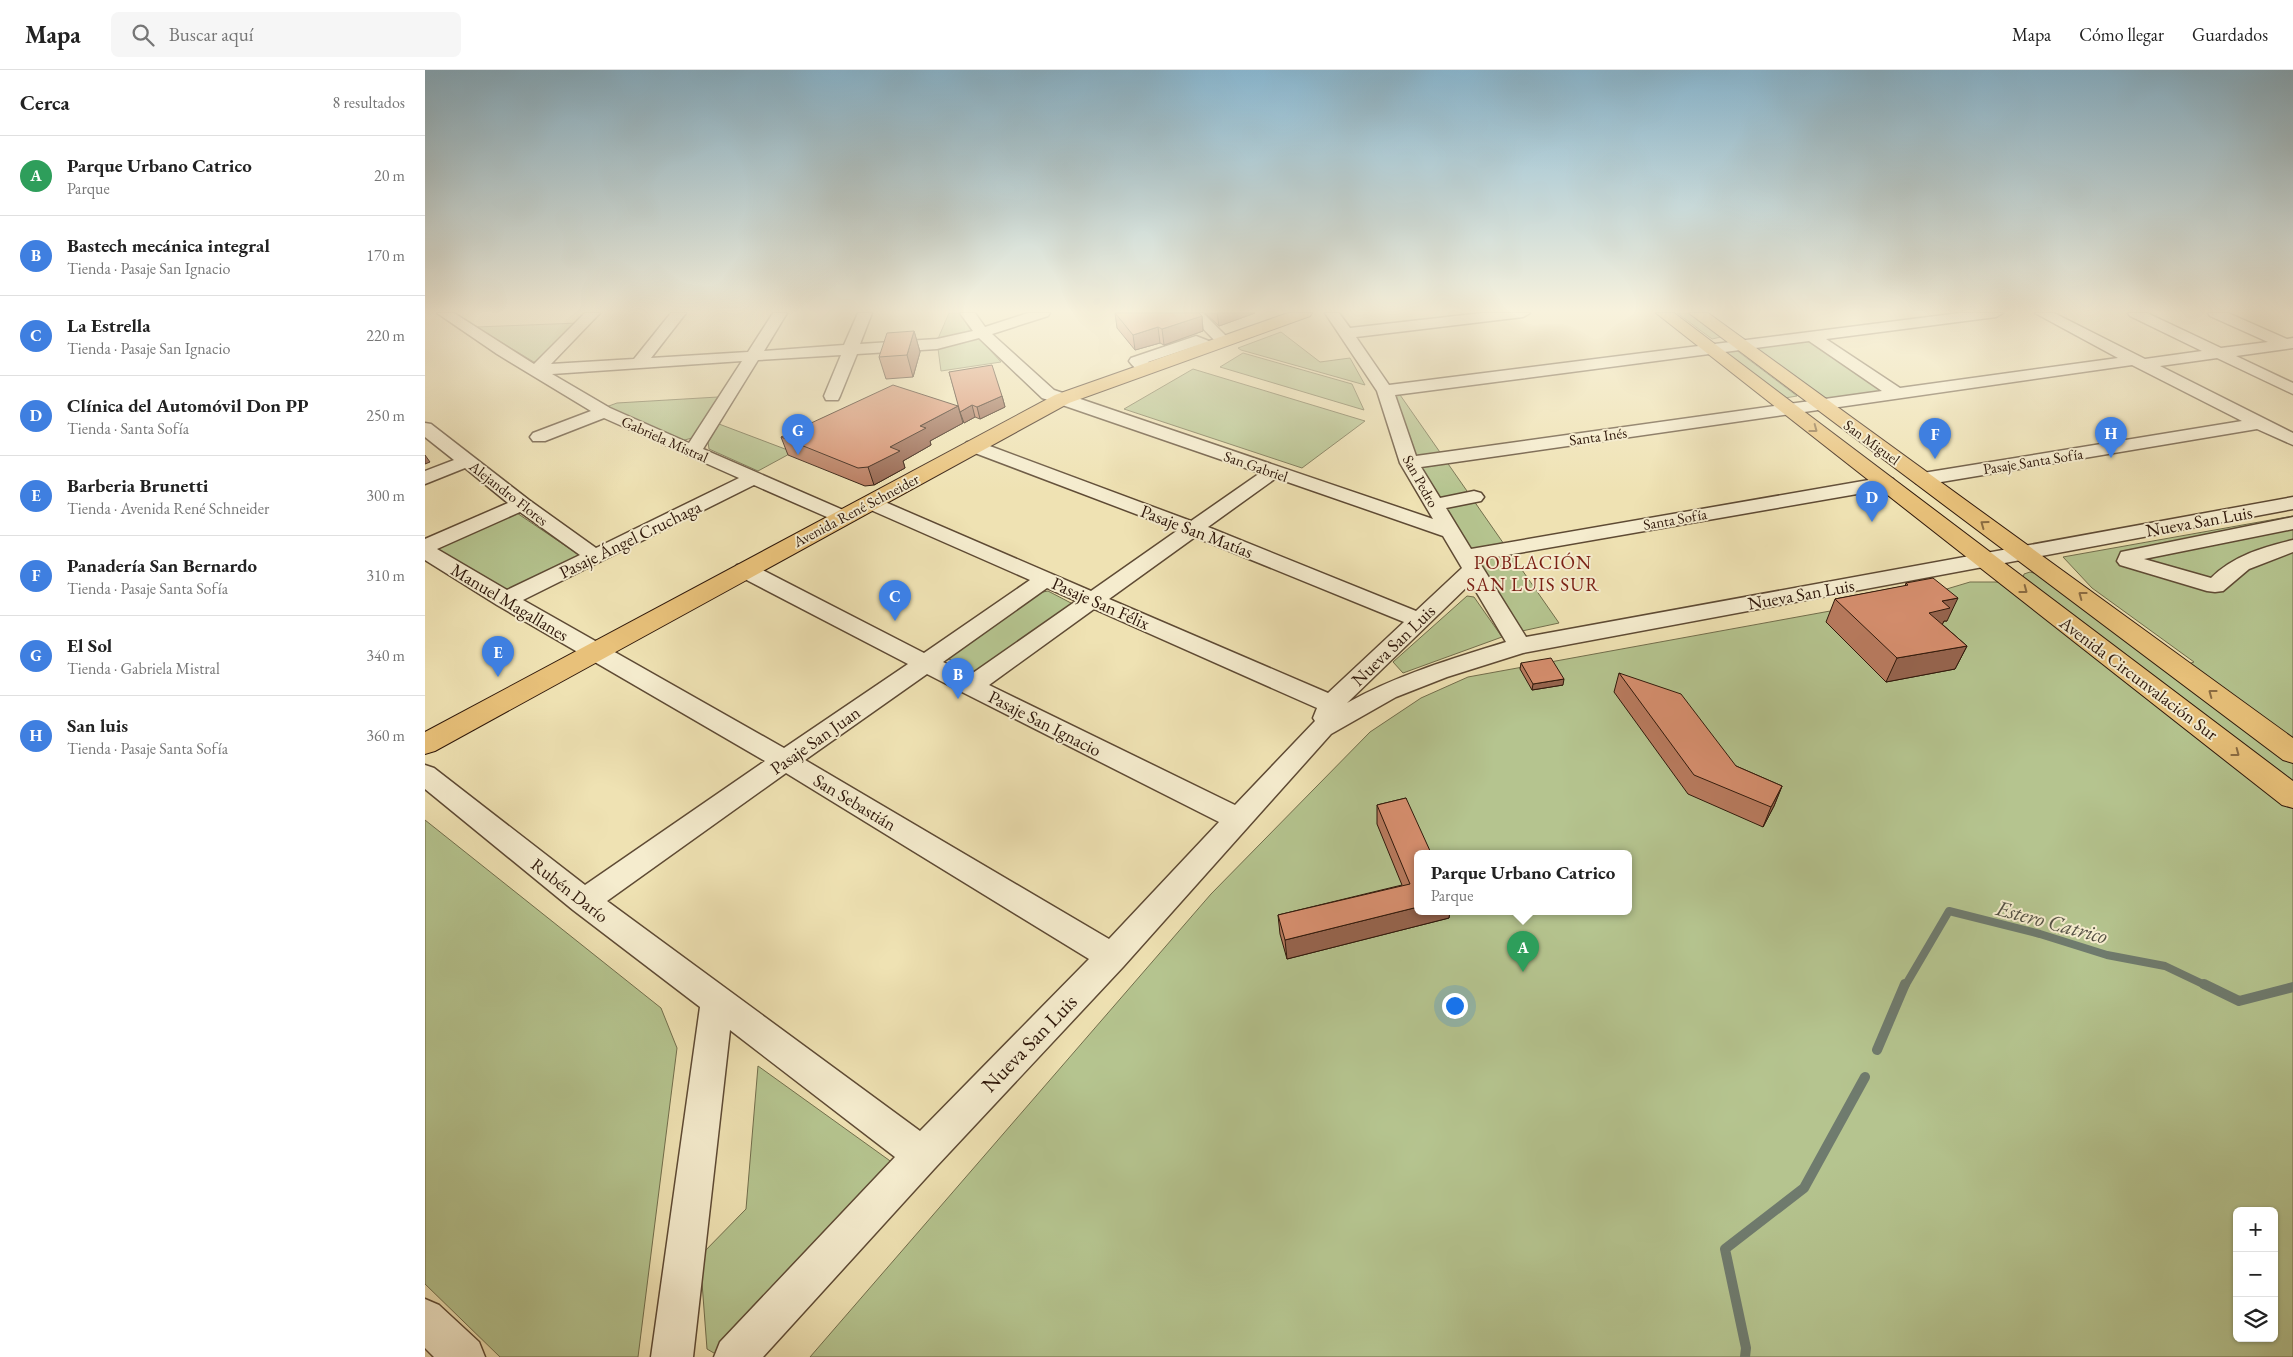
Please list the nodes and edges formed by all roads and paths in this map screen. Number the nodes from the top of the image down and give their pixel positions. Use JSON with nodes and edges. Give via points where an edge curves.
{"nodes":[{"id":1,"x":542,"y":373,"type":"edge"},
{"id":2,"x":743,"y":373,"type":"edge"},
{"id":3,"x":841,"y":373,"type":"edge"},
{"id":4,"x":1042,"y":373,"type":"edge"},
{"id":5,"x":1135,"y":373,"type":"edge"},
{"id":6,"x":1373,"y":373,"type":"edge"},
{"id":7,"x":1524,"y":373,"type":"edge"},
{"id":8,"x":1742,"y":373,"type":"edge"},
{"id":9,"x":1778,"y":373,"type":"edge"},
{"id":10,"x":1866,"y":373,"type":"edge"},
{"id":11,"x":2052,"y":373,"type":"edge"},
{"id":12,"x":2161,"y":373,"type":"edge"},
{"id":13,"x":2260,"y":373,"type":"edge"},
{"id":14,"x":2293,"y":389,"type":"edge"},
{"id":15,"x":1385,"y":391,"type":"junction"},
{"id":16,"x":1896,"y":393,"type":"junction"},
{"id":17,"x":832,"y":396,"type":"dead end"},
{"id":18,"x":1063,"y":399,"type":"junction"},
{"id":19,"x":1820,"y":404,"type":"junction"},
{"id":20,"x":1788,"y":409,"type":"junction"},
{"id":21,"x":604,"y":412,"type":"junction"},
{"id":22,"x":2261,"y":424,"type":"junction"},
{"id":23,"x":425,"y":428,"type":"edge"},
{"id":24,"x":539,"y":436,"type":"dead end"},
{"id":25,"x":2293,"y":440,"type":"edge"},
{"id":26,"x":973,"y":446,"type":"junction"},
{"id":27,"x":693,"y":451,"type":"junction"},
{"id":28,"x":467,"y":461,"type":"junction"},
{"id":29,"x":1409,"y":463,"type":"junction"},
{"id":30,"x":1273,"y":472,"type":"junction"},
{"id":31,"x":425,"y":478,"type":"edge"},
{"id":32,"x":754,"y":478,"type":"junction"},
{"id":33,"x":1923,"y":479,"type":"junction"},
{"id":34,"x":1886,"y":483,"type":"junction"},
{"id":35,"x":1474,"y":497,"type":"dead end"},
{"id":36,"x":871,"y":503,"type":"junction"},
{"id":37,"x":2293,"y":503,"type":"edge"},
{"id":38,"x":522,"y":504,"type":"junction"},
{"id":39,"x":1434,"y":505,"type":"junction"},
{"id":40,"x":843,"y":517,"type":"junction"},
{"id":41,"x":2293,"y":523,"type":"edge"},
{"id":42,"x":1193,"y":528,"type":"junction"},
{"id":43,"x":1451,"y":532,"type":"junction"},
{"id":44,"x":2293,"y":546,"type":"edge"},
{"id":45,"x":425,"y":547,"type":"edge"},
{"id":46,"x":425,"y":551,"type":"edge"},
{"id":47,"x":2023,"y":553,"type":"junction"},
{"id":48,"x":594,"y":556,"type":"junction"},
{"id":49,"x":1985,"y":560,"type":"junction"},
{"id":50,"x":1469,"y":562,"type":"junction"},
{"id":51,"x":745,"y":570,"type":"junction"},
{"id":52,"x":1045,"y":579,"type":"junction"},
{"id":53,"x":505,"y":600,"type":"junction"},
{"id":54,"x":1093,"y":600,"type":"junction"},
{"id":55,"x":1418,"y":620,"type":"junction"},
{"id":56,"x":1520,"y":646,"type":"junction"},
{"id":57,"x":595,"y":652,"type":"junction"},
{"id":58,"x":925,"y":663,"type":"junction"},
{"id":59,"x":971,"y":686,"type":"junction"},
{"id":60,"x":1327,"y":716,"type":"junction"},
{"id":61,"x":425,"y":744,"type":"edge"},
{"id":62,"x":2293,"y":754,"type":"edge"},
{"id":63,"x":786,"y":760,"type":"junction"},
{"id":64,"x":425,"y":775,"type":"edge"},
{"id":65,"x":2289,"y":789,"type":"edge"},
{"id":66,"x":1238,"y":819,"type":"junction"},
{"id":67,"x":585,"y":902,"type":"junction"},
{"id":68,"x":1112,"y":957,"type":"junction"},
{"id":69,"x":717,"y":1002,"type":"junction"},
{"id":70,"x":922,"y":1155,"type":"junction"},
{"id":71,"x":425,"y":1319,"type":"edge"},
{"id":72,"x":465,"y":1357,"type":"edge"},
{"id":73,"x":672,"y":1357,"type":"edge"},
{"id":74,"x":735,"y":1357,"type":"edge"}],
"edges":[{"from":1,"to":21,"type":"street","name":"Gabriela Mistral"},
{"from":2,"to":27,"type":"street"},
{"from":3,"to":17,"type":"street"},
{"from":4,"to":18,"type":"street","name":"San Gabriel","via":[[1029,377],[1048,394]]},
{"from":5,"to":18,"type":"main road","name":"Avenida René Schneider"},
{"from":6,"to":15,"type":"street","name":"San Pedro"},
{"from":7,"to":15,"type":"street"},
{"from":8,"to":20,"type":"main road","name":"San Miguel"},
{"from":9,"to":19,"type":"main road","name":"San Miguel"},
{"from":10,"to":16,"type":"street"},
{"from":11,"to":16,"type":"street","name":"Santa Inés"},
{"from":12,"to":22,"type":"street"},
{"from":13,"to":14,"type":"street"},
{"from":15,"to":29,"type":"street","name":"San Pedro"},
{"from":16,"to":19,"type":"street","name":"Santa Inés"},
{"from":18,"to":26,"type":"main road","name":"Avenida René Schneider"},
{"from":18,"to":30,"type":"street","name":"San Gabriel"},
{"from":19,"to":20,"type":"street","name":"Santa Inés"},
{"from":19,"to":33,"type":"main road","name":"San Miguel"},
{"from":20,"to":29,"type":"street","name":"Santa Inés"},
{"from":20,"to":34,"type":"main road","name":"San Miguel","one_way":true},
{"from":21,"to":24,"type":"street"},
{"from":21,"to":27,"type":"street","name":"Gabriela Mistral"},
{"from":22,"to":25,"type":"street"},
{"from":22,"to":33,"type":"street","name":"Pasaje Santa Sofía"},
{"from":23,"to":28,"type":"street","name":"Alejandro Flores"},
{"from":26,"to":36,"type":"main road","name":"Avenida René Schneider"},
{"from":26,"to":42,"type":"street","name":"Pasaje San Matías"},
{"from":27,"to":32,"type":"street","name":"Gabriela Mistral"},
{"from":28,"to":31,"type":"street"},
{"from":28,"to":38,"type":"street","name":"Alejandro Flores"},
{"from":29,"to":39,"type":"street","name":"San Pedro"},
{"from":30,"to":42,"type":"street"},
{"from":30,"to":43,"type":"street","name":"San Gabriel"},
{"from":32,"to":40,"type":"street","name":"Gabriela Mistral"},
{"from":32,"to":48,"type":"street","name":"Pasaje Ángel Cruchaga"},
{"from":47,"to":33,"type":"main road","name":"San Miguel","one_way":true},
{"from":34,"to":49,"type":"main road","name":"San Miguel"},
{"from":34,"to":50,"type":"street","name":"Santa Sofía"},
{"from":35,"to":39,"type":"street"},
{"from":36,"to":40,"type":"main road","name":"Avenida René Schneider"},
{"from":36,"to":52,"type":"street","name":"Pasaje San Félix"},
{"from":37,"to":47,"type":"street","name":"Nueva San Luis"},
{"from":38,"to":45,"type":"street"},
{"from":38,"to":48,"type":"street","name":"Alejandro Flores"},
{"from":39,"to":43,"type":"street","name":"San Pedro"},
{"from":40,"to":51,"type":"main road","name":"Avenida René Schneider"},
{"from":41,"to":44,"type":"street","via":[[2128,556],[2127,561],[2215,586],[2234,567],[2249,559]]},
{"from":42,"to":54,"type":"street"},
{"from":42,"to":55,"type":"street","name":"Pasaje San Matías"},
{"from":43,"to":50,"type":"street","name":"San Pedro"},
{"from":46,"to":53,"type":"street","name":"Manuel Magallanes"},
{"from":47,"to":49,"type":"street","name":"Nueva San Luis"},
{"from":62,"to":47,"type":"main road","name":"Avenida Circunvalación Sur","one_way":true},
{"from":48,"to":53,"type":"street","name":"Pasaje Ángel Cruchaga"},
{"from":49,"to":56,"type":"street","name":"Nueva San Luis"},
{"from":49,"to":65,"type":"main road","name":"Avenida Circunvalación Sur","one_way":true},
{"from":50,"to":55,"type":"street","name":"Nueva San Luis"},
{"from":50,"to":56,"type":"street","name":"San Pedro"},
{"from":51,"to":57,"type":"main road","name":"Avenida René Schneider"},
{"from":51,"to":58,"type":"street","name":"Pasaje San Ignacio"},
{"from":52,"to":54,"type":"street","name":"Pasaje San Félix"},
{"from":52,"to":58,"type":"street","name":"Pasaje San Juan"},
{"from":53,"to":57,"type":"street","name":"Manuel Magallanes"},
{"from":54,"to":59,"type":"street"},
{"from":54,"to":60,"type":"street","name":"Pasaje San Félix"},
{"from":55,"to":60,"type":"street","name":"Nueva San Luis"},
{"from":56,"to":60,"type":"street","name":"Nueva San Luis","via":[[1439,671]]},
{"from":57,"to":61,"type":"main road","name":"Avenida René Schneider"},
{"from":57,"to":63,"type":"street","name":"San Sebastián"},
{"from":58,"to":59,"type":"street","name":"Pasaje San Ignacio"},
{"from":58,"to":63,"type":"street","name":"Pasaje San Juan"},
{"from":59,"to":66,"type":"street","name":"Pasaje San Ignacio"},
{"from":60,"to":66,"type":"street","name":"Nueva San Luis"},
{"from":63,"to":67,"type":"street","name":"Pasaje San Juan"},
{"from":63,"to":68,"type":"street","name":"San Sebastián"},
{"from":64,"to":67,"type":"street","name":"Rubén Darío"},
{"from":66,"to":68,"type":"street","name":"Nueva San Luis"},
{"from":67,"to":69,"type":"street","name":"Rubén Darío"},
{"from":68,"to":70,"type":"street","name":"Nueva San Luis"},
{"from":69,"to":70,"type":"street","name":"Rubén Darío"},
{"from":69,"to":73,"type":"street"},
{"from":70,"to":74,"type":"street","name":"Nueva San Luis"},
{"from":71,"to":72,"type":"street"}]}
